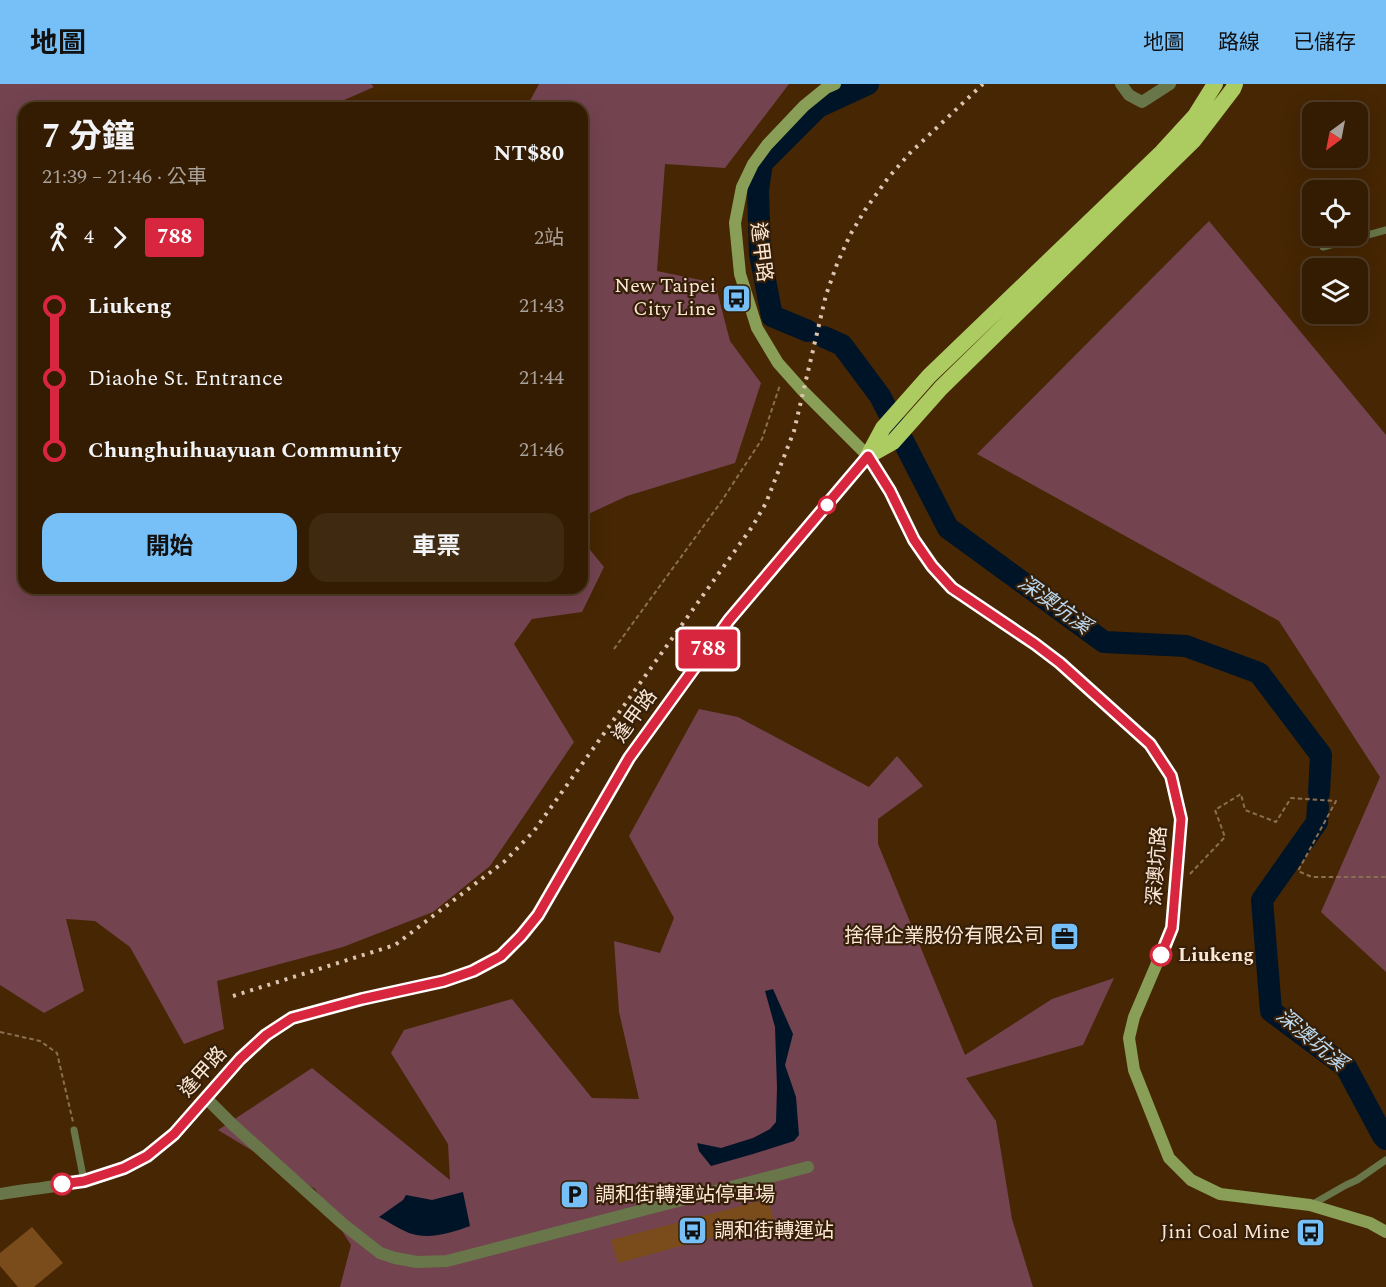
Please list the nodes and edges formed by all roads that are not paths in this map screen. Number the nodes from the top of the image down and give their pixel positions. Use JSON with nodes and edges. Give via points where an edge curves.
{"nodes":[{"id":1,"x":835,"y":84,"type":"edge"},
{"id":2,"x":1170,"y":84,"type":"edge"},
{"id":3,"x":1215,"y":84,"type":"edge"},
{"id":4,"x":1121,"y":85,"type":"edge"},
{"id":5,"x":1234,"y":87,"type":"edge"},
{"id":6,"x":1386,"y":230,"type":"edge"},
{"id":7,"x":1323,"y":247,"type":"dead end"},
{"id":8,"x":868,"y":456,"type":"junction"},
{"id":9,"x":206,"y":1098,"type":"junction"},
{"id":10,"x":75,"y":1130,"type":"road end"},
{"id":11,"x":1386,"y":1160,"type":"edge"},
{"id":12,"x":808,"y":1167,"type":"dead end"},
{"id":13,"x":84,"y":1181,"type":"junction"},
{"id":14,"x":0,"y":1194,"type":"edge"},
{"id":15,"x":1310,"y":1206,"type":"junction"},
{"id":16,"x":1386,"y":1232,"type":"edge"}],
"edges":[{"from":1,"to":8,"type":"main road","name":"逢甲路","via":[[804,106],[753,164],[742,186],[735,223],[740,274],[757,328],[778,363]]},
{"from":2,"to":4,"type":"street","via":[[1142,102]]},
{"from":3,"to":8,"type":"highway","via":[[1195,116],[1162,152],[929,376],[883,428]]},
{"from":5,"to":8,"type":"highway","via":[[1194,140],[941,388],[893,441]]},
{"from":6,"to":7,"type":"lane"},
{"from":8,"to":9,"type":"street","name":"逢甲路","via":[[722,629],[629,758],[538,915],[501,956],[444,981],[292,1018],[257,1043]]},
{"from":8,"to":15,"type":"main road","name":"深澳坑路","via":[[914,540],[952,588],[1060,663],[1150,744],[1171,776],[1181,819],[1172,928],[1134,1017],[1129,1038],[1134,1070],[1169,1158],[1191,1180],[1220,1194]]},
{"from":9,"to":12,"type":"street","via":[[380,1253],[417,1262],[447,1261]]},
{"from":9,"to":13,"type":"street","name":"逢甲路","via":[[174,1134],[147,1156]]},
{"from":10,"to":13,"type":"lane"},
{"from":11,"to":15,"type":"lane"},
{"from":13,"to":14,"type":"street","name":"逢甲路"},
{"from":15,"to":16,"type":"main road","name":"深澳坑路","via":[[1370,1223]]}]}
